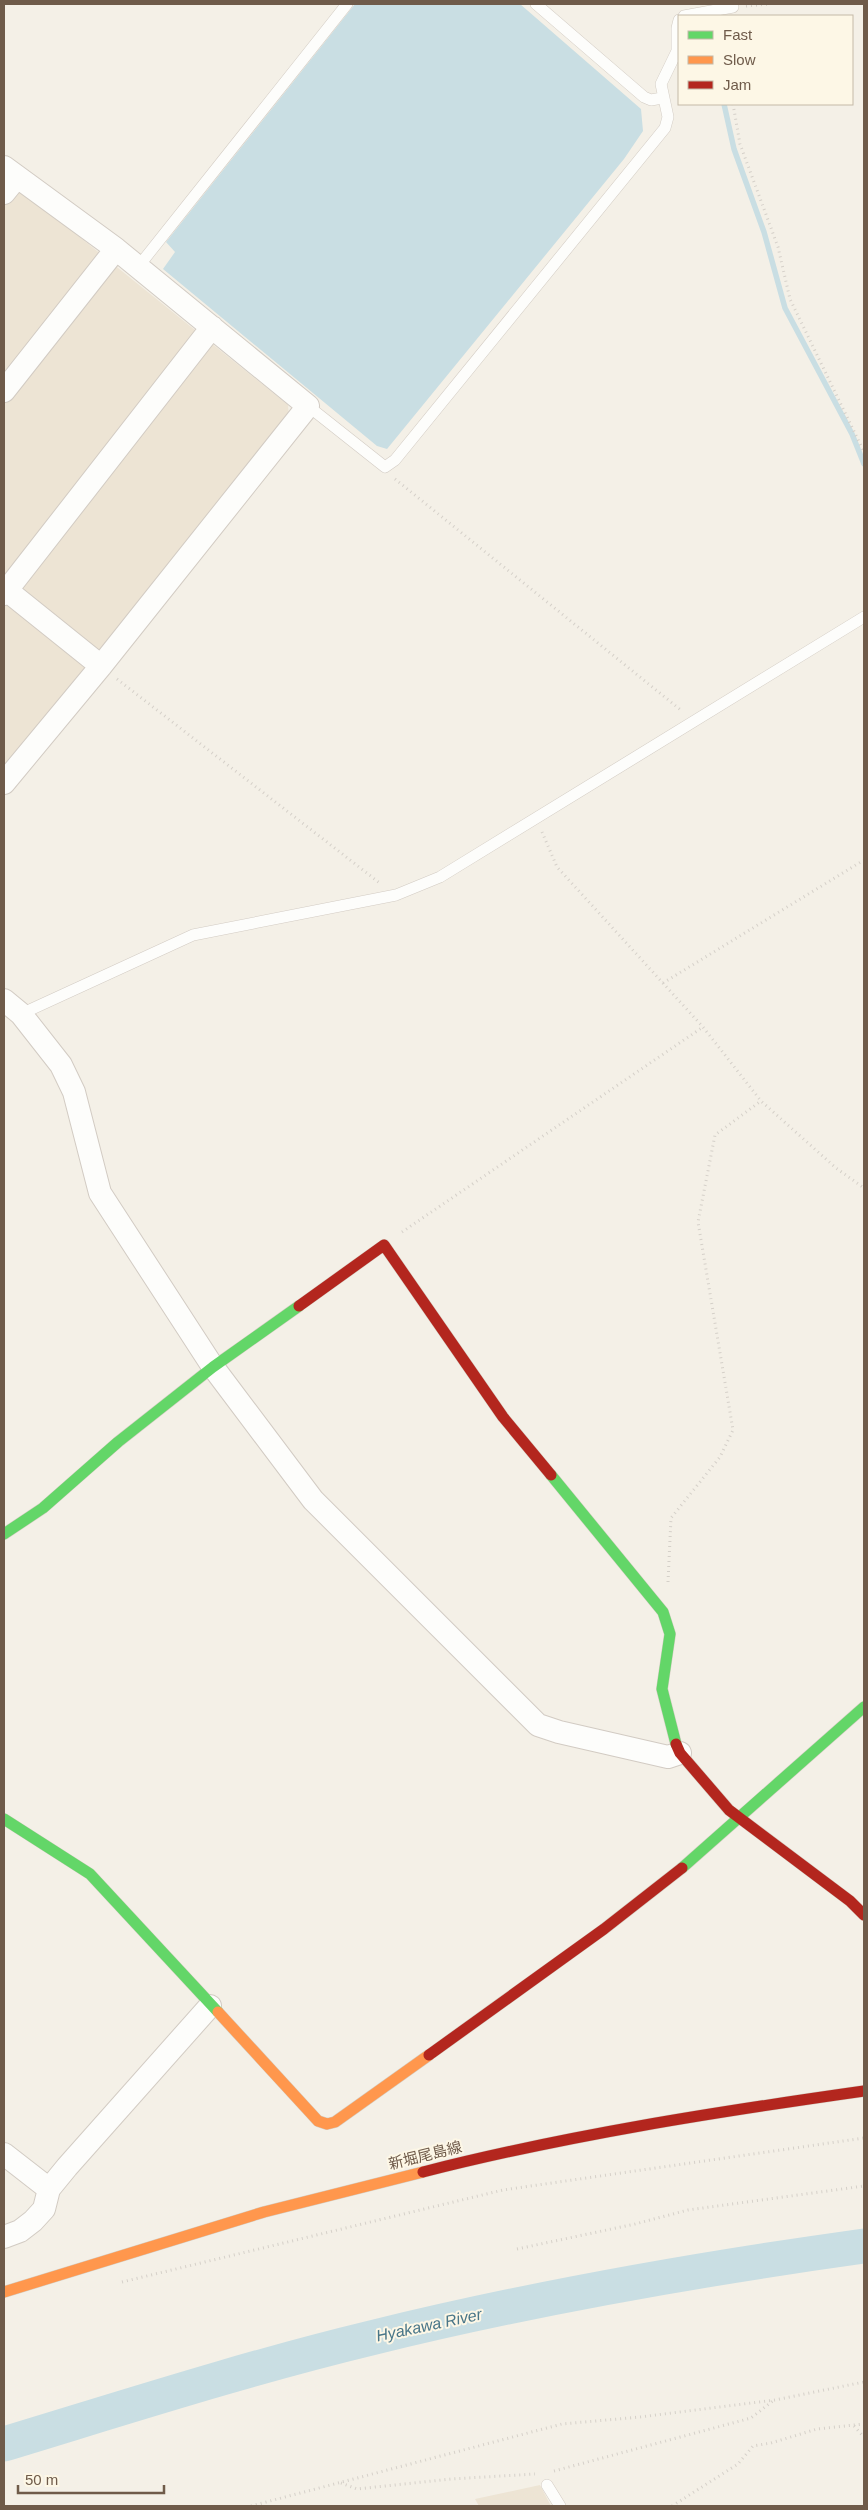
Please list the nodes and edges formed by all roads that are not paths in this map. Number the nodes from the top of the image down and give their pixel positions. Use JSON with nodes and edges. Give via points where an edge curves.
{"nodes":[{"id":1,"x":348,"y":4,"type":"edge"},
{"id":2,"x":536,"y":4,"type":"edge"},
{"id":3,"x":733,"y":7,"type":"road end"},
{"id":4,"x":689,"y":15,"type":"edge"},
{"id":5,"x":678,"y":24,"type":"edge"},
{"id":6,"x":662,"y":98,"type":"junction"},
{"id":7,"x":8,"y":179,"type":"edge"},
{"id":8,"x":116,"y":249,"type":"junction"},
{"id":9,"x":138,"y":267,"type":"junction"},
{"id":10,"x":212,"y":327,"type":"junction"},
{"id":11,"x":4,"y":391,"type":"edge"},
{"id":12,"x":308,"y":406,"type":"junction"},
{"id":13,"x":5,"y":591,"type":"edge"},
{"id":14,"x":864,"y":617,"type":"edge"},
{"id":15,"x":101,"y":666,"type":"junction"},
{"id":16,"x":4,"y":783,"type":"edge"},
{"id":17,"x":12,"y":1007,"type":"edge"},
{"id":18,"x":213,"y":1367,"type":"junction"},
{"id":19,"x":4,"y":1534,"type":"edge"},
{"id":20,"x":864,"y":1708,"type":"edge"},
{"id":21,"x":680,"y":1753,"type":"junction"},
{"id":22,"x":739,"y":1816,"type":"junction"},
{"id":23,"x":4,"y":1819,"type":"edge"},
{"id":24,"x":864,"y":1916,"type":"edge"},
{"id":25,"x":210,"y":2006,"type":"junction"},
{"id":26,"x":864,"y":2091,"type":"edge"},
{"id":27,"x":4,"y":2154,"type":"edge"},
{"id":28,"x":49,"y":2189,"type":"junction"},
{"id":29,"x":4,"y":2237,"type":"edge"},
{"id":30,"x":4,"y":2292,"type":"edge"},
{"id":31,"x":547,"y":2485,"type":"dead end"},
{"id":32,"x":560,"y":2506,"type":"edge"}],
"edges":[{"from":1,"to":9,"type":"lane"},
{"from":2,"to":6,"type":"lane","via":[[644,97],[651,100]]},
{"from":3,"to":4,"type":"lane"},
{"from":5,"to":6,"type":"lane","via":[[676,51],[661,84]]},
{"from":6,"to":12,"type":"lane","via":[[668,117],[665,128],[395,460],[385,467]]},
{"from":7,"to":8,"type":"street"},
{"from":8,"to":9,"type":"street"},
{"from":8,"to":11,"type":"street"},
{"from":9,"to":10,"type":"street"},
{"from":10,"to":12,"type":"street"},
{"from":10,"to":13,"type":"street"},
{"from":12,"to":15,"type":"street"},
{"from":13,"to":15,"type":"street"},
{"from":14,"to":17,"type":"lane","via":[[440,877],[396,895],[193,935]]},
{"from":15,"to":16,"type":"street"},
{"from":17,"to":18,"type":"street","via":[[61,1065],[74,1092],[100,1193]]},
{"from":18,"to":19,"type":"street","via":[[118,1442],[43,1508]]},
{"from":18,"to":21,"type":"street","via":[[313,1500],[538,1725],[668,1757]]},
{"from":18,"to":21,"type":"street","via":[[384,1245],[503,1417],[663,1612],[670,1634],[662,1689]]},
{"from":20,"to":22,"type":"street"},
{"from":21,"to":22,"type":"street","via":[[729,1810]]},
{"from":22,"to":24,"type":"street","via":[[850,1901]]},
{"from":22,"to":25,"type":"street","via":[[719,1837],[642,1900],[335,2122],[318,2121]]},
{"from":23,"to":25,"type":"street","via":[[90,1874]]},
{"from":25,"to":28,"type":"street"},
{"from":26,"to":30,"type":"street","name":"新堀尾島線","via":[[740,2109],[491,2154],[264,2212]]},
{"from":27,"to":28,"type":"street"},
{"from":28,"to":29,"type":"street","via":[[44,2209],[34,2221]]},
{"from":31,"to":32,"type":"lane"}]}
